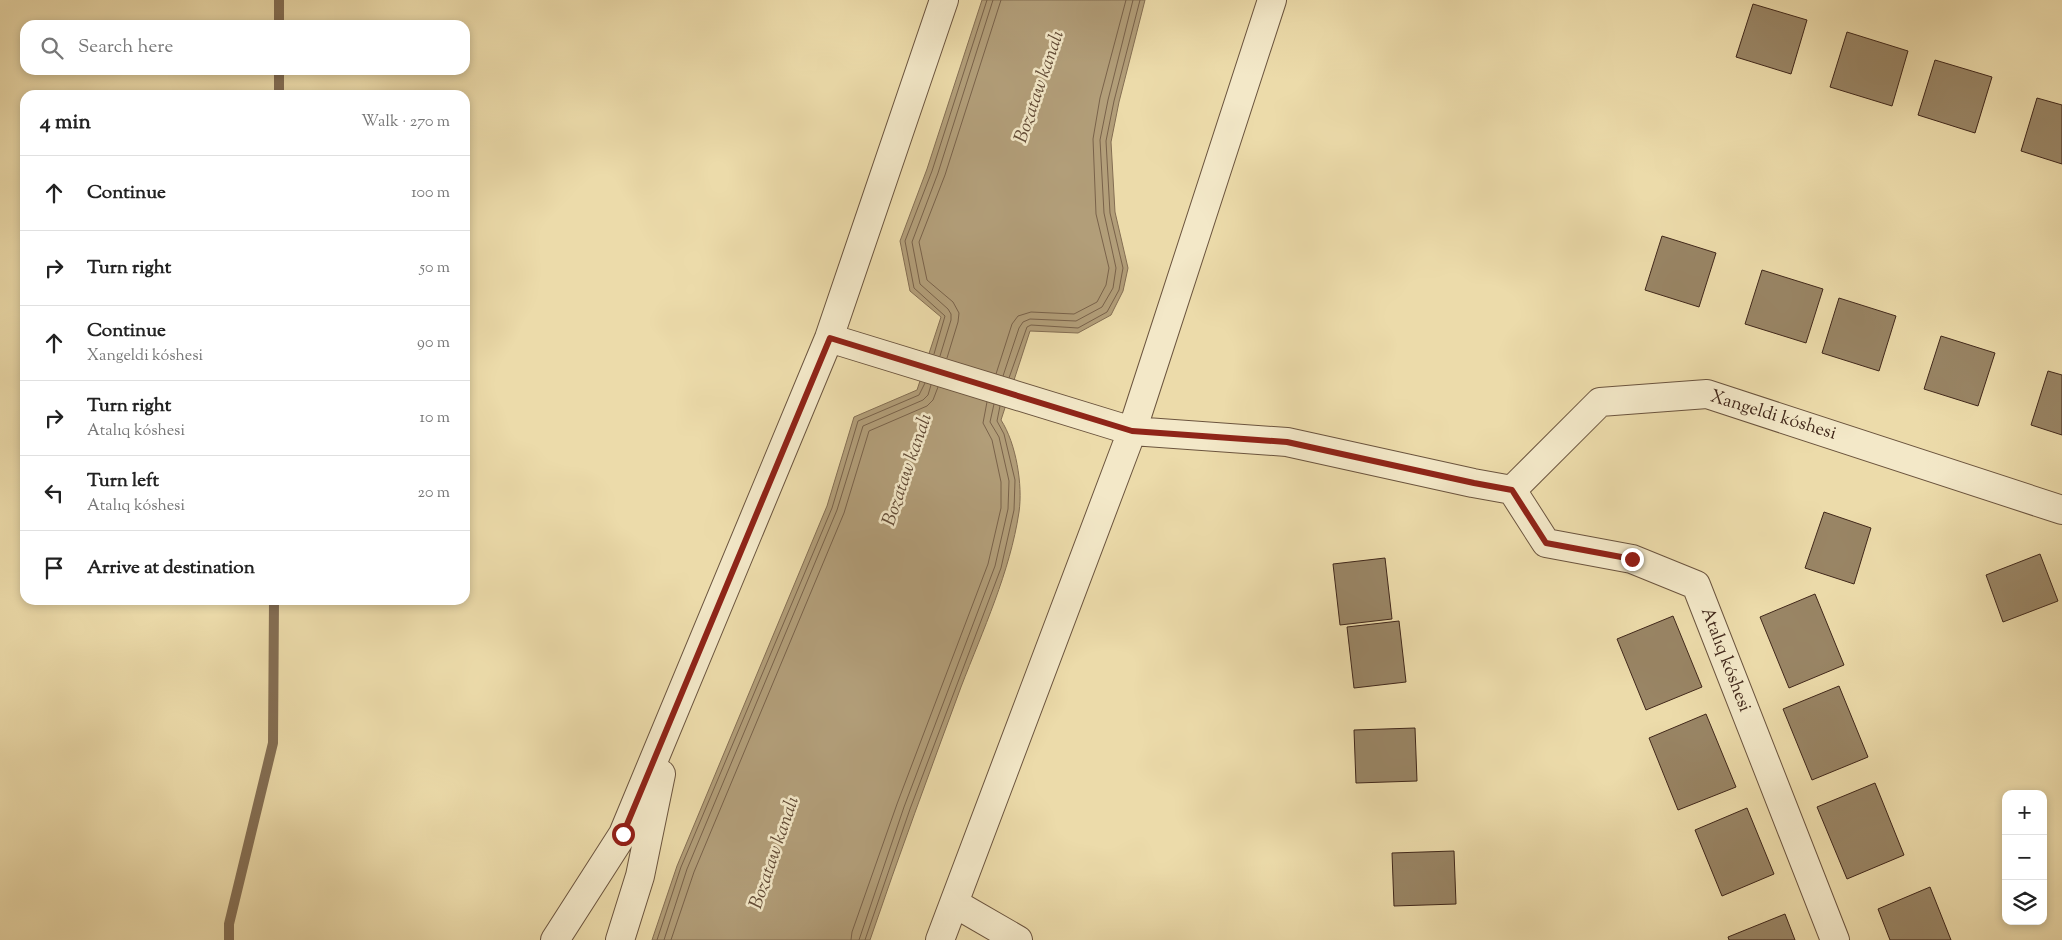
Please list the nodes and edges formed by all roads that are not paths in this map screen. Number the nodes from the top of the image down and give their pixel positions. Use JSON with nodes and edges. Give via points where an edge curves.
{"nodes":[{"id":1,"x":944,"y":0,"type":"edge"},
{"id":2,"x":1272,"y":0,"type":"edge"},
{"id":3,"x":830,"y":338,"type":"junction"},
{"id":4,"x":1132,"y":431,"type":"junction"},
{"id":5,"x":1512,"y":490,"type":"junction"},
{"id":6,"x":2059,"y":515,"type":"edge"},
{"id":7,"x":673,"y":714,"type":"junction"},
{"id":8,"x":954,"y":903,"type":"junction"},
{"id":9,"x":554,"y":940,"type":"edge"},
{"id":10,"x":620,"y":940,"type":"edge"},
{"id":11,"x":940,"y":940,"type":"edge"},
{"id":12,"x":1018,"y":940,"type":"edge"},
{"id":13,"x":1834,"y":940,"type":"edge"}],
"edges":[{"from":1,"to":3,"type":"street"},
{"from":2,"to":4,"type":"street"},
{"from":3,"to":4,"type":"street"},
{"from":3,"to":7,"type":"street"},
{"from":4,"to":5,"type":"street","via":[[1287,442]]},
{"from":4,"to":8,"type":"street"},
{"from":5,"to":6,"type":"street","name":"Xangeldi kóshesi","via":[[1600,402],[1707,394]]},
{"from":5,"to":13,"type":"street","name":"Atalıq kóshesi","via":[[1546,543],[1632,559],[1696,585]]},
{"from":7,"to":9,"type":"street","via":[[623,834]]},
{"from":7,"to":10,"type":"street","via":[[640,876]]},
{"from":8,"to":11,"type":"street"},
{"from":8,"to":12,"type":"street"}]}
